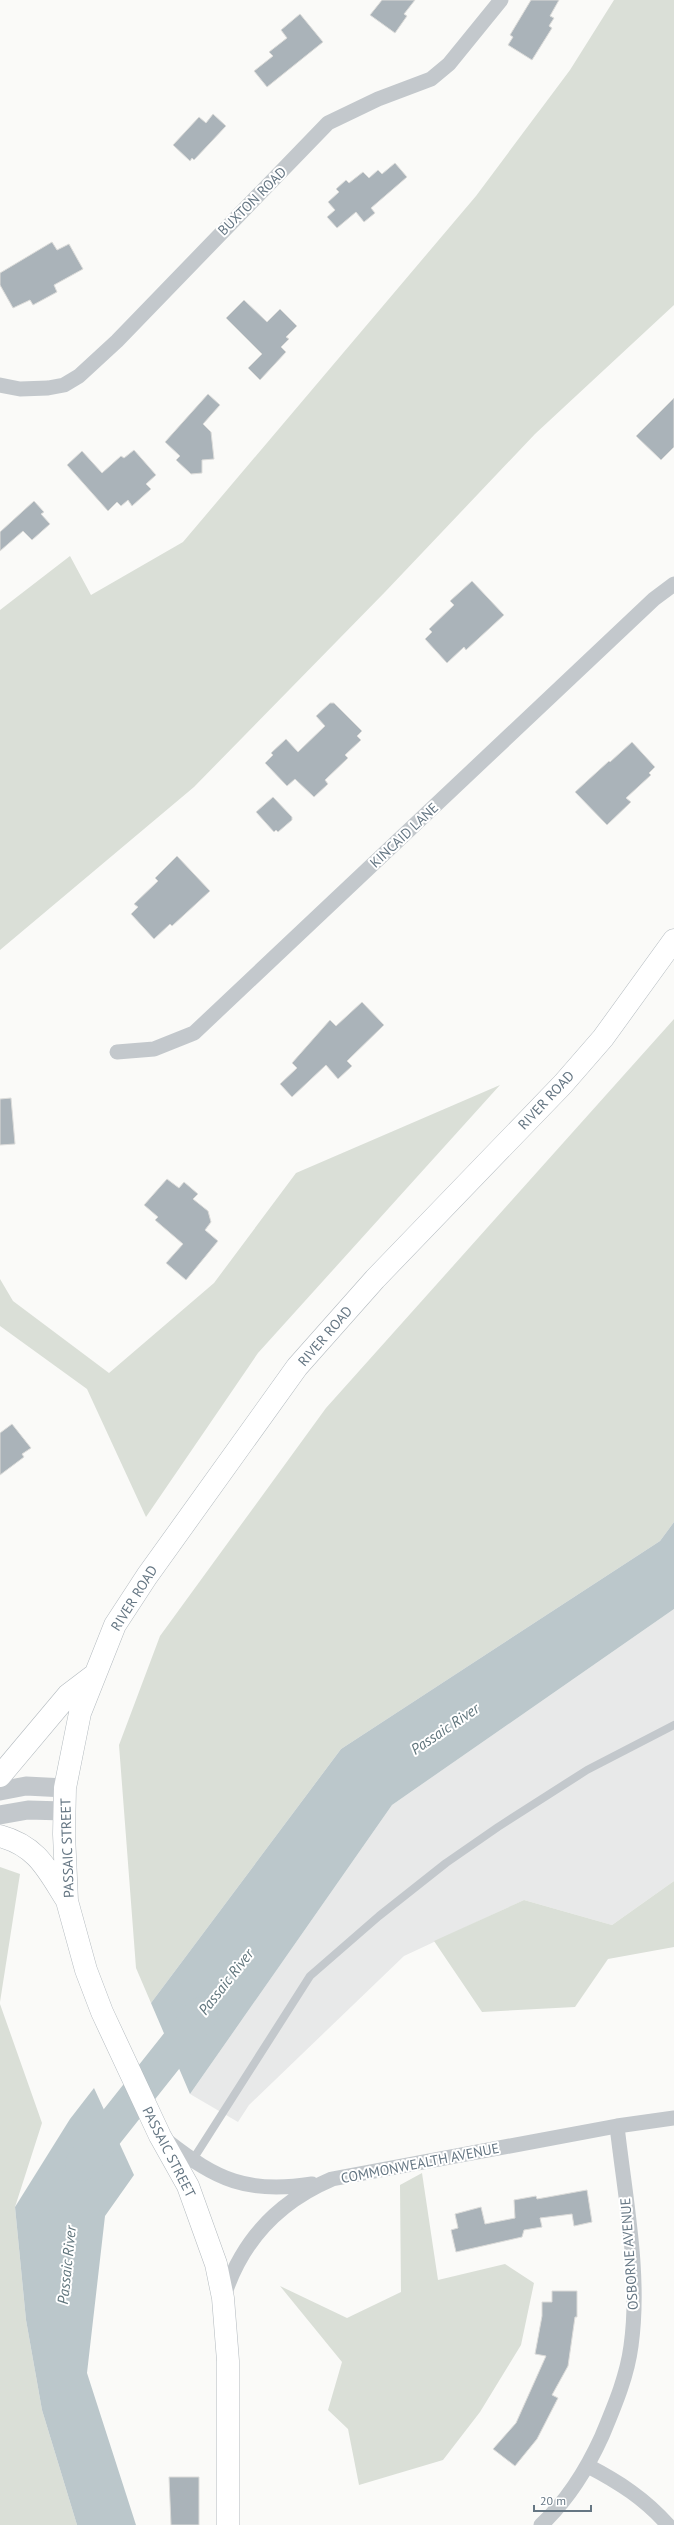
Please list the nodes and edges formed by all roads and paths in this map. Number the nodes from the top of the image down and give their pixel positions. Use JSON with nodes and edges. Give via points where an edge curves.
{"nodes":[{"id":1,"x":501,"y":0,"type":"edge"},
{"id":2,"x":0,"y":385,"type":"edge"},
{"id":3,"x":674,"y":584,"type":"edge"},
{"id":4,"x":674,"y":940,"type":"edge"},
{"id":5,"x":117,"y":1052,"type":"dead end"},
{"id":6,"x":93,"y":1676,"type":"junction"},
{"id":7,"x":674,"y":1725,"type":"edge"},
{"id":8,"x":0,"y":1776,"type":"edge"},
{"id":9,"x":65,"y":1788,"type":"junction"},
{"id":10,"x":0,"y":1791,"type":"edge"},
{"id":11,"x":64,"y":1811,"type":"junction"},
{"id":12,"x":0,"y":1815,"type":"edge"},
{"id":13,"x":0,"y":1836,"type":"edge"},
{"id":14,"x":67,"y":1901,"type":"junction"},
{"id":15,"x":674,"y":2118,"type":"edge"},
{"id":16,"x":617,"y":2126,"type":"junction"},
{"id":17,"x":160,"y":2136,"type":"junction"},
{"id":18,"x":192,"y":2161,"type":"junction"},
{"id":19,"x":332,"y":2180,"type":"junction"},
{"id":20,"x":223,"y":2298,"type":"junction"},
{"id":21,"x":588,"y":2466,"type":"junction"},
{"id":22,"x":228,"y":2525,"type":"edge"},
{"id":23,"x":541,"y":2525,"type":"edge"},
{"id":24,"x":668,"y":2525,"type":"edge"}],
"edges":[{"from":1,"to":2,"type":"street","name":"BUXTON ROAD","via":[[449,64],[432,79],[328,123],[117,341],[79,376],[64,385],[48,388],[20,389]]},
{"from":3,"to":5,"type":"street","name":"KINCAID LANE","via":[[654,599],[194,1033],[154,1050]]},
{"from":4,"to":6,"type":"main road","name":"RIVER ROAD","via":[[603,1038],[563,1084],[375,1279],[297,1367],[147,1576],[115,1625]]},
{"from":6,"to":8,"type":"main road","via":[[68,1695]]},
{"from":6,"to":9,"type":"main road","name":"RIVER ROAD","via":[[80,1713]]},
{"from":7,"to":18,"type":"lane","via":[[587,1770],[498,1827],[446,1863],[310,1976]]},
{"from":9,"to":10,"type":"street","via":[[26,1786]]},
{"from":9,"to":11,"type":"main road","name":"PASSAIC STREET"},
{"from":11,"to":12,"type":"street","via":[[28,1810]]},
{"from":11,"to":14,"type":"main road","name":"PASSAIC STREET"},
{"from":13,"to":14,"type":"main road","via":[[22,1843],[39,1857]]},
{"from":14,"to":17,"type":"main road","name":"PASSAIC STREET","via":[[86,1970],[116,2045]]},
{"from":15,"to":16,"type":"street","name":"COMMONWEALTH AVENUE"},
{"from":16,"to":19,"type":"street","name":"COMMONWEALTH AVENUE"},
{"from":16,"to":21,"type":"street","name":"OSBORNE AVENUE","via":[[634,2276],[634,2319],[631,2348],[616,2404]]},
{"from":17,"to":18,"type":"street"},
{"from":17,"to":20,"type":"main road","name":"PASSAIC STREET","via":[[188,2186],[202,2222],[216,2264]]},
{"from":18,"to":19,"type":"street","via":[[211,2173],[236,2183],[255,2186],[294,2187]]},
{"from":19,"to":20,"type":"street","name":"COMMONWEALTH AVENUE","via":[[290,2202],[258,2230],[238,2260]]},
{"from":20,"to":22,"type":"main road","name":"PASSAIC STREET","via":[[228,2361]]},
{"from":21,"to":23,"type":"street","name":"OSBORNE AVENUE"},
{"from":21,"to":24,"type":"street","via":[[626,2486],[651,2506]]}]}
